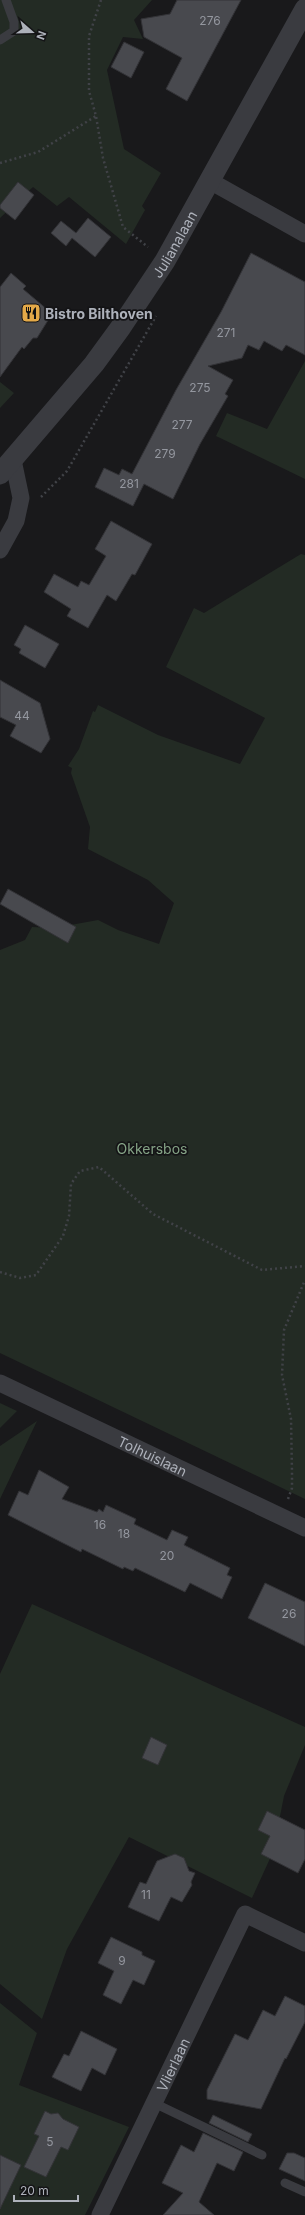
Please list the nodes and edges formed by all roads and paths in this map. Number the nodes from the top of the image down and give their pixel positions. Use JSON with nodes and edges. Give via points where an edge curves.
{"nodes":[{"id":1,"x":6,"y":0,"type":"edge"},
{"id":2,"x":101,"y":0,"type":"edge"},
{"id":3,"x":305,"y":9,"type":"edge"},
{"id":4,"x":0,"y":40,"type":"edge"},
{"id":5,"x":96,"y":116,"type":"junction"},
{"id":6,"x":0,"y":163,"type":"edge"},
{"id":7,"x":210,"y":181,"type":"junction"},
{"id":8,"x":305,"y":234,"type":"edge"},
{"id":9,"x":165,"y":261,"type":"junction"},
{"id":10,"x":158,"y":312,"type":"dead end"},
{"id":11,"x":7,"y":467,"type":"edge"},
{"id":12,"x":39,"y":499,"type":"dead end"},
{"id":13,"x":0,"y":550,"type":"edge"},
{"id":14,"x":305,"y":1266,"type":"edge"},
{"id":15,"x":0,"y":1272,"type":"edge"},
{"id":16,"x":305,"y":1280,"type":"edge"},
{"id":17,"x":0,"y":1383,"type":"edge"},
{"id":18,"x":282,"y":1517,"type":"junction"},
{"id":19,"x":305,"y":1528,"type":"edge"},
{"id":20,"x":305,"y":1943,"type":"edge"},
{"id":21,"x":154,"y":2103,"type":"junction"},
{"id":22,"x":262,"y":2156,"type":"dead end"},
{"id":23,"x":285,"y":2183,"type":"dead end"},
{"id":24,"x":305,"y":2192,"type":"edge"},
{"id":25,"x":100,"y":2215,"type":"edge"}],
"edges":[{"from":1,"to":4,"type":"lane","via":[[14,22],[14,31]]},
{"from":2,"to":5,"type":"path","via":[[89,36],[89,91]]},
{"from":3,"to":7,"type":"street","name":"Julianalaan"},
{"from":5,"to":6,"type":"path","via":[[38,152]]},
{"from":5,"to":9,"type":"path","via":[[103,158],[123,227]]},
{"from":7,"to":8,"type":"street"},
{"from":7,"to":9,"type":"street","name":"Julianalaan"},
{"from":9,"to":11,"type":"street","name":"Julianalaan","via":[[94,364]]},
{"from":10,"to":12,"type":"path","via":[[67,470]]},
{"from":11,"to":13,"type":"street","via":[[21,498],[16,521]]},
{"from":14,"to":15,"type":"path","via":[[262,1270],[153,1214],[99,1167],[80,1171],[70,1184],[69,1216],[63,1236],[36,1275],[20,1278]]},
{"from":16,"to":18,"type":"path","via":[[284,1330],[282,1375],[291,1419],[292,1488]]},
{"from":17,"to":18,"type":"street","name":"Tolhuislaan"},
{"from":18,"to":19,"type":"street","name":"Tolhuislaan"},
{"from":20,"to":21,"type":"street","name":"Vlierlaan","via":[[245,1914]]},
{"from":21,"to":22,"type":"lane"},
{"from":21,"to":25,"type":"street","name":"Vlierlaan"},
{"from":23,"to":24,"type":"lane"}]}
